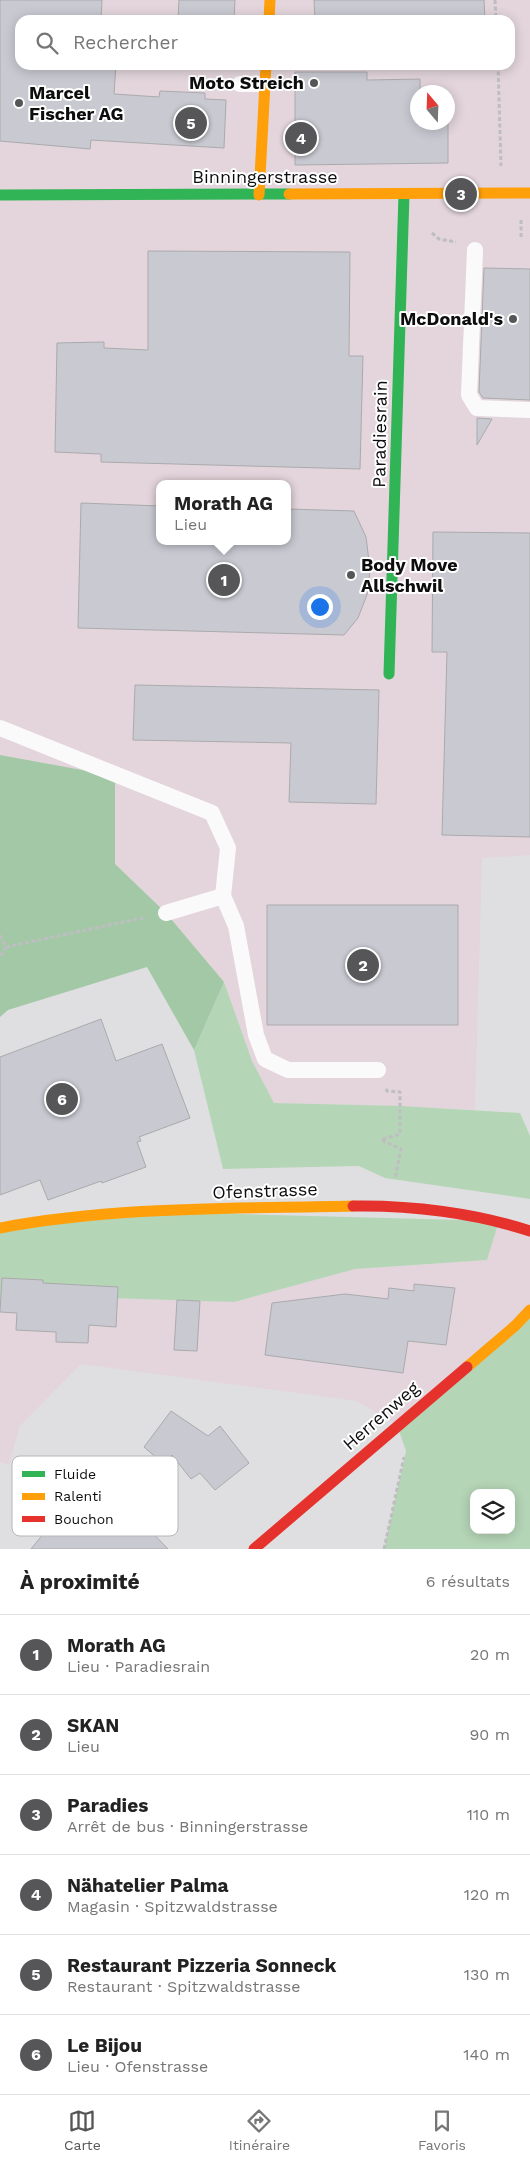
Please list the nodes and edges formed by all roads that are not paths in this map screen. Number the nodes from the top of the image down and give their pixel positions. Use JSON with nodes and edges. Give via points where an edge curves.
{"nodes":[{"id":1,"x":270,"y":0,"type":"edge"},
{"id":2,"x":269,"y":15,"type":"edge"},
{"id":3,"x":266,"y":70,"type":"edge"},
{"id":4,"x":240,"y":84,"type":"dead end"},
{"id":5,"x":265,"y":84,"type":"junction"},
{"id":6,"x":530,"y":193,"type":"edge"},
{"id":7,"x":404,"y":194,"type":"junction"},
{"id":8,"x":0,"y":195,"type":"edge"},
{"id":9,"x":259,"y":195,"type":"junction"},
{"id":10,"x":475,"y":250,"type":"dead end"},
{"id":11,"x":530,"y":410,"type":"edge"},
{"id":12,"x":389,"y":674,"type":"dead end"},
{"id":13,"x":0,"y":728,"type":"edge"},
{"id":14,"x":224,"y":896,"type":"junction"},
{"id":15,"x":166,"y":913,"type":"road end"},
{"id":16,"x":378,"y":1070,"type":"road end"},
{"id":17,"x":0,"y":1228,"type":"edge"},
{"id":18,"x":530,"y":1231,"type":"edge"},
{"id":19,"x":530,"y":1310,"type":"edge"},
{"id":20,"x":254,"y":1549,"type":"edge"}],
"edges":[{"from":1,"to":2,"type":"street"},
{"from":3,"to":5,"type":"street"},
{"from":4,"to":5,"type":"lane"},
{"from":5,"to":9,"type":"street"},
{"from":6,"to":7,"type":"street","name":"Binningerstrasse"},
{"from":7,"to":9,"type":"street","name":"Binningerstrasse"},
{"from":7,"to":12,"type":"street","name":"Paradiesrain"},
{"from":8,"to":9,"type":"street","name":"Binningerstrasse"},
{"from":10,"to":11,"type":"lane","via":[[469,395],[477,408]]},
{"from":13,"to":14,"type":"lane","via":[[212,813],[228,848]]},
{"from":14,"to":15,"type":"lane"},
{"from":14,"to":16,"type":"lane","via":[[236,926],[256,1035],[264,1059],[288,1070]]},
{"from":17,"to":18,"type":"street","name":"Ofenstrasse","via":[[128,1211],[390,1205],[499,1221]]},
{"from":19,"to":20,"type":"street","name":"Herrenweg"}]}
